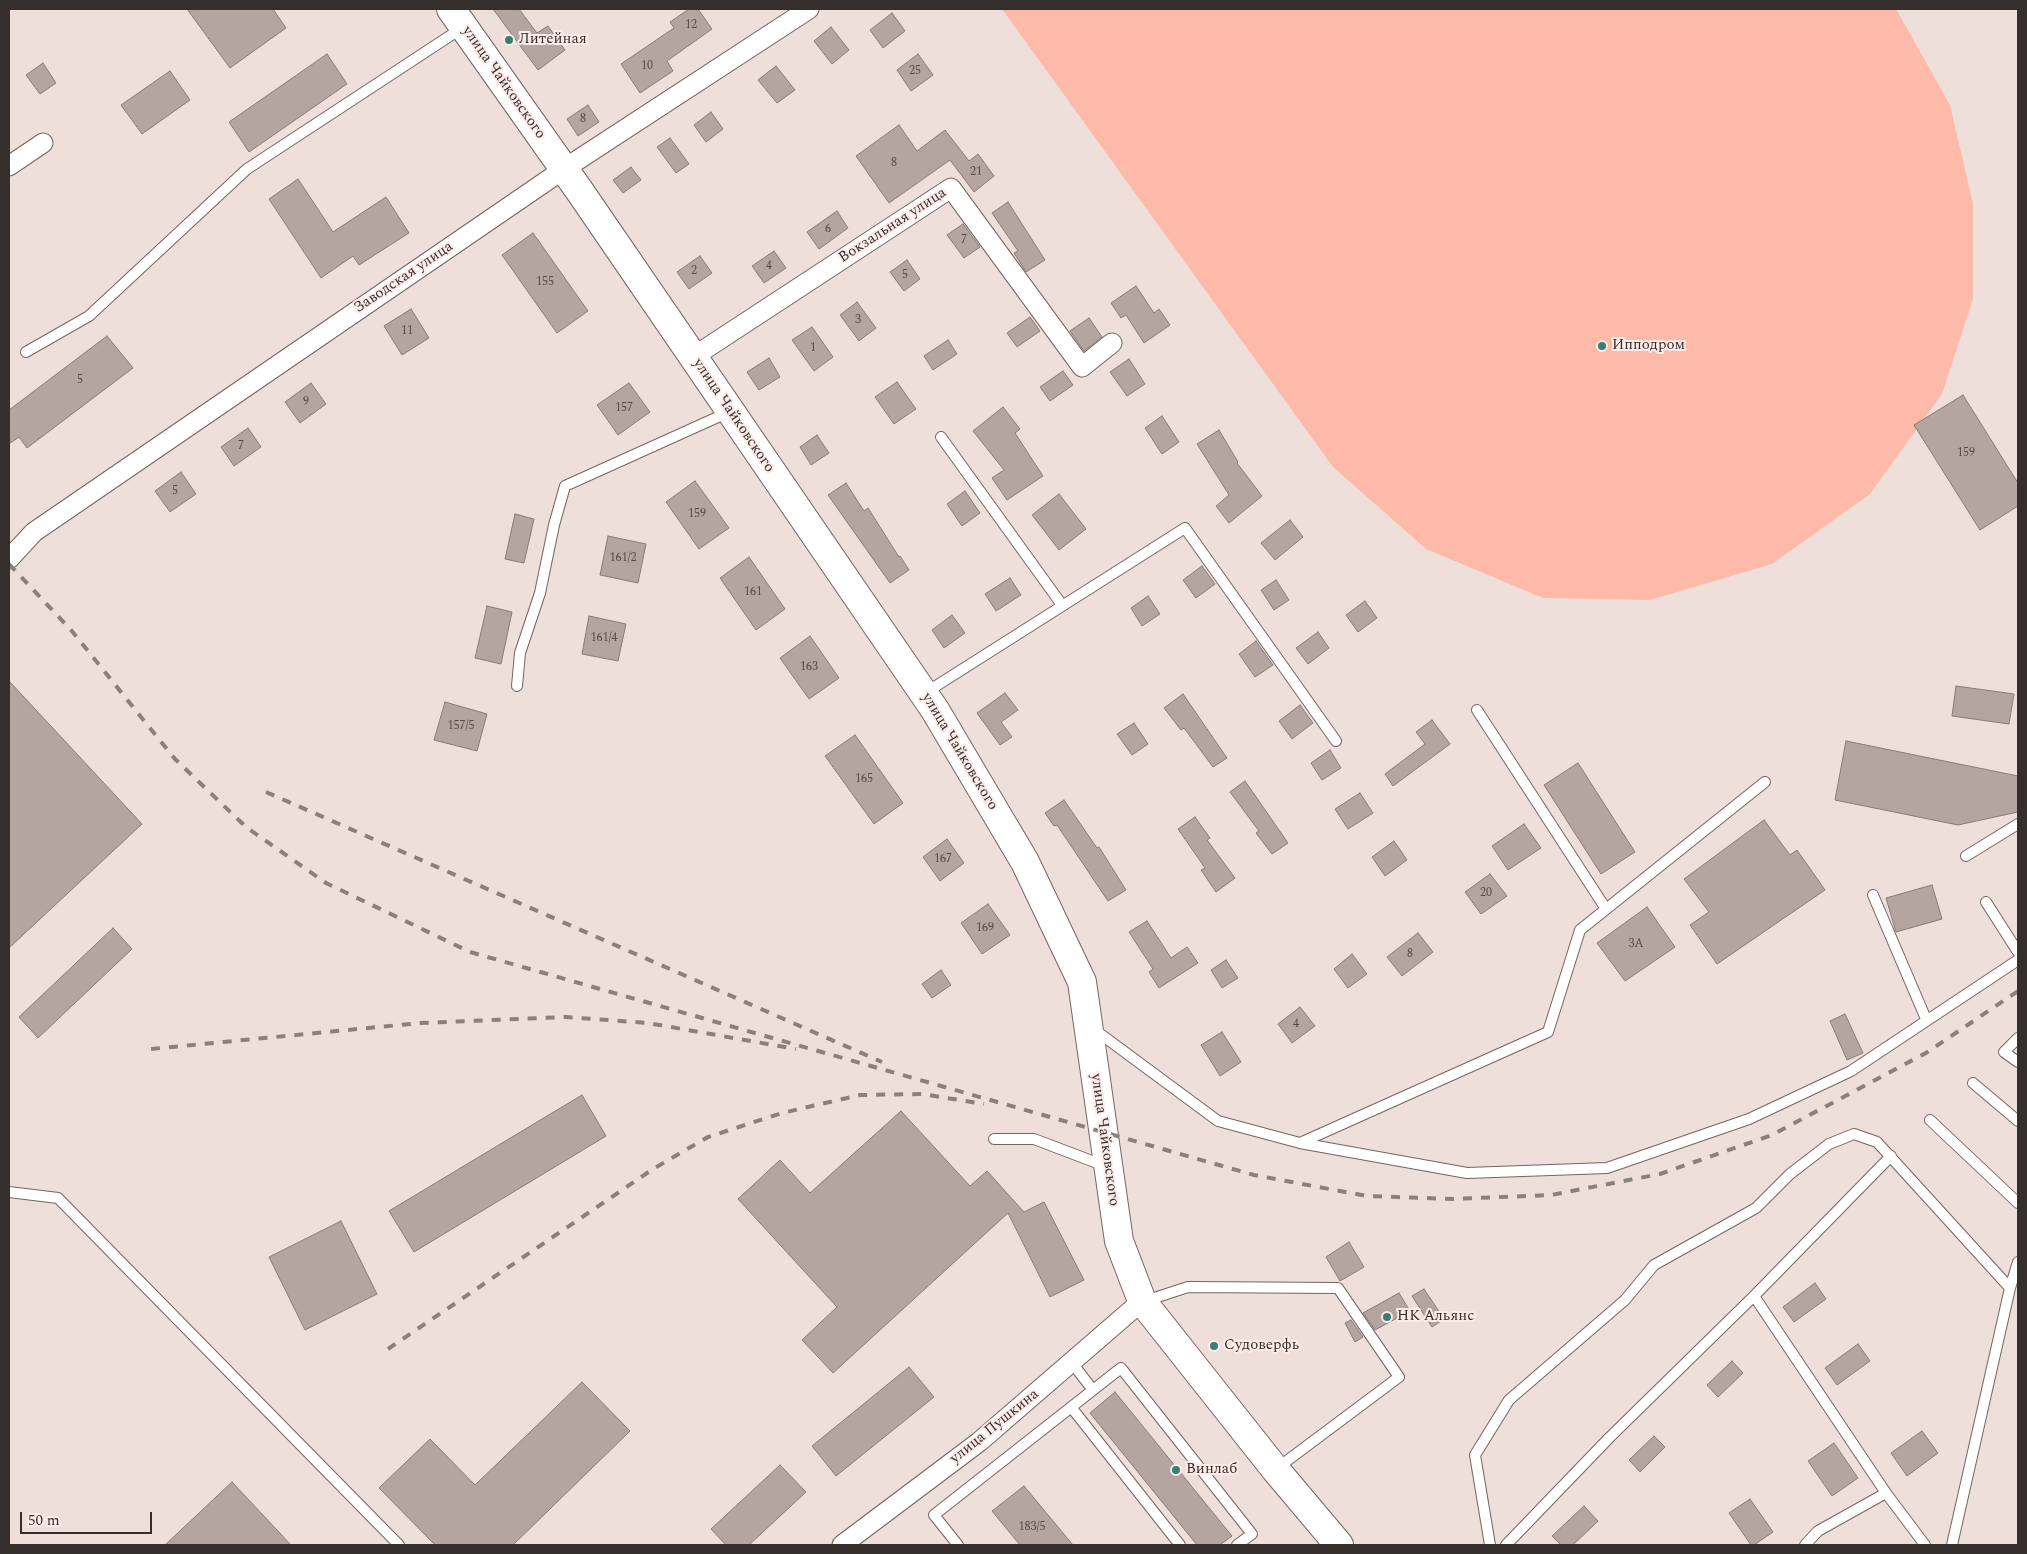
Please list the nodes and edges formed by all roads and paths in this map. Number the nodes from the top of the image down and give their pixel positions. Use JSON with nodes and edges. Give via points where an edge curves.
{"nodes":[{"id":1,"x":809,"y":9,"type":"edge"},
{"id":2,"x":457,"y":18,"type":"edge"},
{"id":3,"x":43,"y":143,"type":"dead end"},
{"id":4,"x":9,"y":166,"type":"edge"},
{"id":5,"x":564,"y":169,"type":"junction"},
{"id":6,"x":1112,"y":343,"type":"dead end"},
{"id":7,"x":26,"y":352,"type":"dead end"},
{"id":8,"x":694,"y":357,"type":"junction"},
{"id":9,"x":729,"y":412,"type":"junction"},
{"id":10,"x":941,"y":437,"type":"dead end"},
{"id":11,"x":9,"y":559,"type":"edge"},
{"id":12,"x":1062,"y":605,"type":"junction"},
{"id":13,"x":517,"y":686,"type":"dead end"},
{"id":14,"x":923,"y":694,"type":"junction"},
{"id":15,"x":1476,"y":710,"type":"dead end"},
{"id":16,"x":1336,"y":740,"type":"dead end"},
{"id":17,"x":1765,"y":782,"type":"dead end"},
{"id":18,"x":2018,"y":824,"type":"edge"},
{"id":19,"x":1966,"y":856,"type":"dead end"},
{"id":20,"x":1873,"y":896,"type":"dead end"},
{"id":21,"x":1986,"y":902,"type":"dead end"},
{"id":22,"x":1606,"y":909,"type":"junction"},
{"id":23,"x":2018,"y":952,"type":"edge"},
{"id":24,"x":2018,"y":960,"type":"edge"},
{"id":25,"x":1926,"y":1019,"type":"junction"},
{"id":26,"x":1088,"y":1024,"type":"junction"},
{"id":27,"x":2018,"y":1038,"type":"edge"},
{"id":28,"x":2018,"y":1062,"type":"edge"},
{"id":29,"x":1972,"y":1084,"type":"dead end"},
{"id":30,"x":1930,"y":1120,"type":"dead end"},
{"id":31,"x":2018,"y":1121,"type":"edge"},
{"id":32,"x":994,"y":1138,"type":"dead end"},
{"id":33,"x":1300,"y":1143,"type":"junction"},
{"id":34,"x":1891,"y":1156,"type":"junction"},
{"id":35,"x":1108,"y":1167,"type":"junction"},
{"id":36,"x":9,"y":1192,"type":"edge"},
{"id":37,"x":2018,"y":1203,"type":"edge"},
{"id":38,"x":2018,"y":1262,"type":"edge"},
{"id":39,"x":2010,"y":1288,"type":"junction"},
{"id":40,"x":1754,"y":1296,"type":"junction"},
{"id":41,"x":1142,"y":1301,"type":"junction"},
{"id":42,"x":1072,"y":1363,"type":"junction"},
{"id":43,"x":1093,"y":1390,"type":"junction"},
{"id":44,"x":1071,"y":1407,"type":"junction"},
{"id":45,"x":1275,"y":1469,"type":"junction"},
{"id":46,"x":1886,"y":1493,"type":"junction"},
{"id":47,"x":399,"y":1545,"type":"edge"},
{"id":48,"x":842,"y":1545,"type":"edge"},
{"id":49,"x":958,"y":1545,"type":"edge"},
{"id":50,"x":1180,"y":1545,"type":"edge"},
{"id":51,"x":1237,"y":1545,"type":"edge"},
{"id":52,"x":1339,"y":1545,"type":"edge"},
{"id":53,"x":1490,"y":1545,"type":"edge"},
{"id":54,"x":1506,"y":1545,"type":"edge"},
{"id":55,"x":1805,"y":1545,"type":"edge"},
{"id":56,"x":1925,"y":1545,"type":"edge"},
{"id":57,"x":1952,"y":1545,"type":"edge"}],
"edges":[{"from":1,"to":5,"type":"street","name":"Заводская улица"},
{"from":2,"to":5,"type":"street","name":"улица Чайковского"},
{"from":2,"to":7,"type":"lane","via":[[247,168],[89,316]]},
{"from":3,"to":4,"type":"street"},
{"from":5,"to":8,"type":"street","name":"улица Чайковского"},
{"from":5,"to":11,"type":"street","name":"Заводская улица","via":[[34,532]]},
{"from":6,"to":8,"type":"street","name":"Вокзальная улица","via":[[1082,367],[951,188]]},
{"from":8,"to":9,"type":"street","name":"улица Чайковского"},
{"from":9,"to":13,"type":"lane","via":[[566,486],[540,593],[520,653]]},
{"from":9,"to":14,"type":"street","name":"улица Чайковского"},
{"from":10,"to":12,"type":"lane"},
{"from":12,"to":14,"type":"lane"},
{"from":12,"to":16,"type":"lane","via":[[1185,528]]},
{"from":14,"to":26,"type":"street","name":"улица Чайковского","via":[[1025,862],[1082,982]]},
{"from":15,"to":22,"type":"lane"},
{"from":17,"to":22,"type":"lane"},
{"from":18,"to":19,"type":"lane"},
{"from":20,"to":25,"type":"lane"},
{"from":21,"to":23,"type":"lane"},
{"from":22,"to":33,"type":"lane","via":[[1580,930],[1548,1032]]},
{"from":24,"to":25,"type":"lane"},
{"from":25,"to":33,"type":"lane","via":[[1851,1071],[1749,1119],[1607,1168],[1467,1173]]},
{"from":26,"to":33,"type":"lane","via":[[1218,1121]]},
{"from":26,"to":35,"type":"street","name":"улица Чайковского"},
{"from":27,"to":28,"type":"lane","via":[[2004,1052]]},
{"from":29,"to":31,"type":"lane"},
{"from":30,"to":37,"type":"lane"},
{"from":32,"to":35,"type":"lane","via":[[1034,1139]]},
{"from":34,"to":39,"type":"lane"},
{"from":34,"to":40,"type":"lane"},
{"from":34,"to":53,"type":"lane","via":[[1877,1142],[1854,1134],[1829,1144],[1790,1174],[1756,1208],[1654,1264],[1625,1300],[1509,1400],[1475,1455]]},
{"from":35,"to":41,"type":"street","name":"улица Чайковского","via":[[1119,1241]]},
{"from":36,"to":47,"type":"lane","via":[[58,1198]]},
{"from":38,"to":39,"type":"lane"},
{"from":39,"to":57,"type":"lane"},
{"from":40,"to":46,"type":"lane"},
{"from":40,"to":54,"type":"lane","via":[[1609,1438]]},
{"from":41,"to":42,"type":"street","name":"улица Пушкина"},
{"from":41,"to":45,"type":"street","name":"улица Чайковского"},
{"from":41,"to":45,"type":"lane","via":[[1188,1287],[1338,1288],[1399,1377]]},
{"from":42,"to":43,"type":"lane"},
{"from":42,"to":48,"type":"street","name":"улица Пушкина","via":[[979,1442]]},
{"from":43,"to":44,"type":"lane"},
{"from":43,"to":51,"type":"lane","via":[[1121,1368],[1252,1534]]},
{"from":44,"to":49,"type":"lane","via":[[934,1516]]},
{"from":44,"to":50,"type":"lane"},
{"from":45,"to":52,"type":"street","name":"улица Чайковского"},
{"from":46,"to":55,"type":"lane","via":[[1818,1532]]},
{"from":46,"to":56,"type":"lane"}]}
